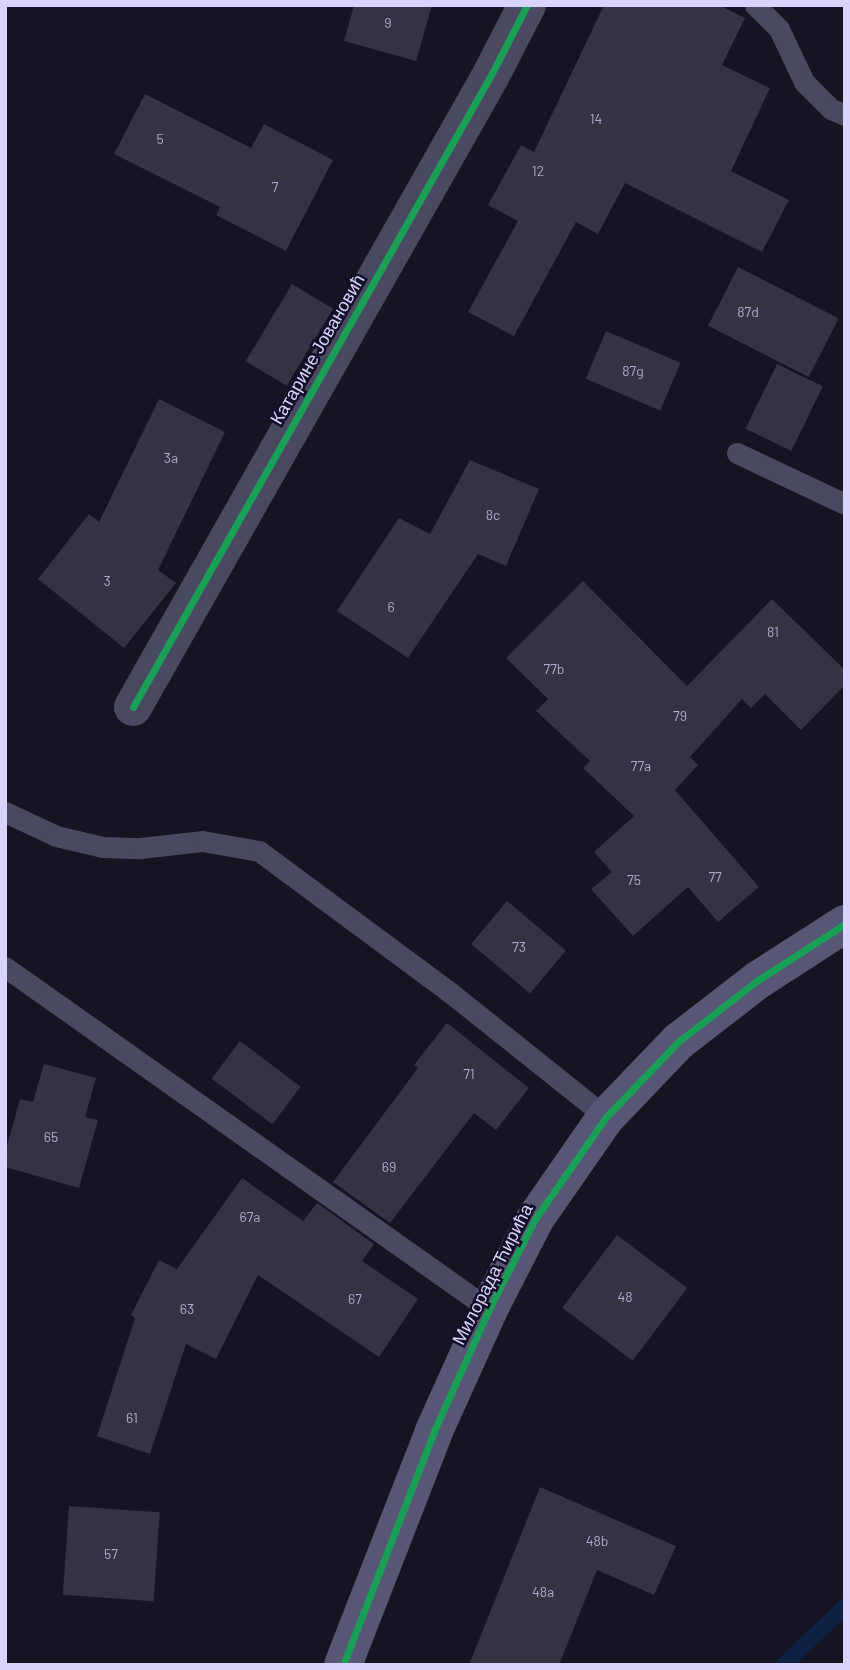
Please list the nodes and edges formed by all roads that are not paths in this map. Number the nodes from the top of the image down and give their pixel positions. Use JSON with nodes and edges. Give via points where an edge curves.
{"nodes":[{"id":1,"x":527,"y":5,"type":"edge"},
{"id":2,"x":755,"y":5,"type":"edge"},
{"id":3,"x":845,"y":115,"type":"edge"},
{"id":4,"x":737,"y":453,"type":"dead end"},
{"id":5,"x":845,"y":503,"type":"edge"},
{"id":6,"x":133,"y":708,"type":"dead end"},
{"id":7,"x":5,"y":811,"type":"edge"},
{"id":8,"x":845,"y":924,"type":"edge"},
{"id":9,"x":5,"y":967,"type":"edge"},
{"id":10,"x":606,"y":1117,"type":"junction"},
{"id":11,"x":489,"y":1309,"type":"junction"},
{"id":12,"x":343,"y":1665,"type":"edge"}],
"edges":[{"from":1,"to":6,"type":"street","name":"Катарине Јовановић"},
{"from":2,"to":3,"type":"lane","via":[[779,29],[804,82],[831,109]]},
{"from":4,"to":5,"type":"lane"},
{"from":7,"to":10,"type":"lane","via":[[56,836],[103,847],[202,841],[258,851],[436,982]]},
{"from":8,"to":10,"type":"street","name":"Милорада Ћирића","via":[[758,980],[679,1041]]},
{"from":9,"to":11,"type":"lane","name":"Милорада Ћирића"},
{"from":10,"to":11,"type":"street","name":"Милорада Ћирића","via":[[535,1219]]},
{"from":11,"to":12,"type":"street","name":"Милорада Ћирића","via":[[434,1431]]}]}
